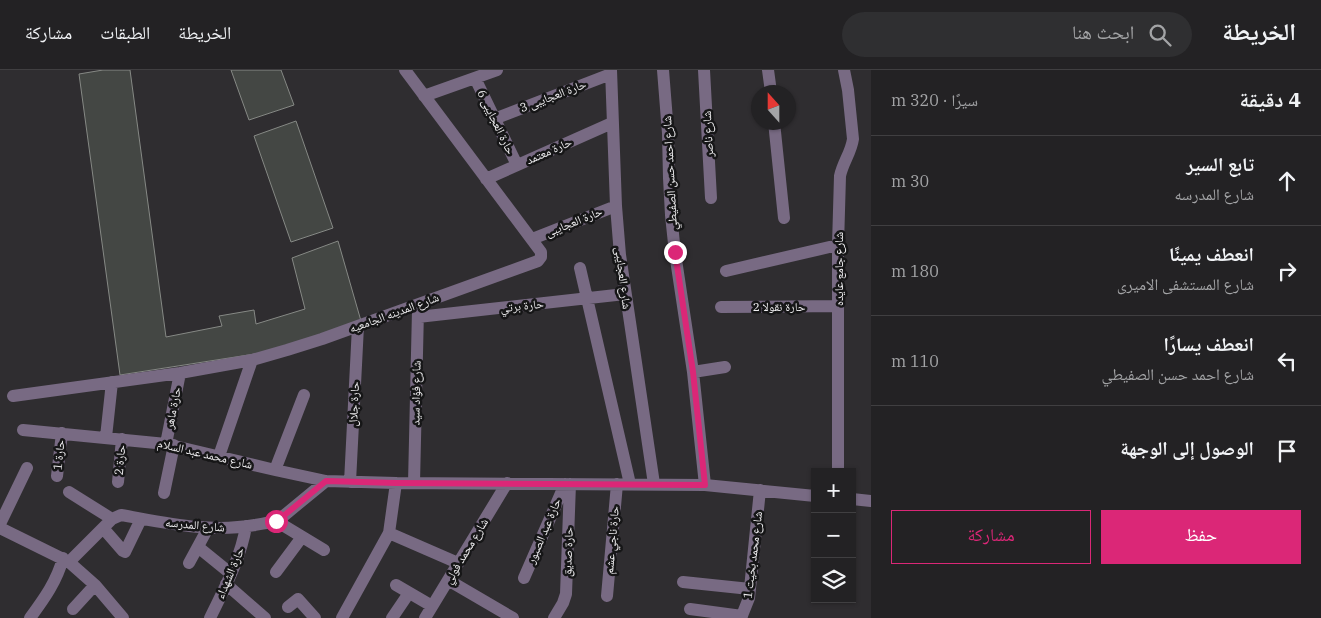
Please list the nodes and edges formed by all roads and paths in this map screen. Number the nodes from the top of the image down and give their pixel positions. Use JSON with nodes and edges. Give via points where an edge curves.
{"nodes":[{"id":1,"x":405,"y":70,"type":"edge"},
{"id":2,"x":497,"y":70,"type":"edge"},
{"id":3,"x":663,"y":70,"type":"edge"},
{"id":4,"x":704,"y":70,"type":"edge"},
{"id":5,"x":768,"y":70,"type":"edge"},
{"id":6,"x":844,"y":70,"type":"edge"},
{"id":7,"x":611,"y":72,"type":"edge"},
{"id":8,"x":475,"y":78,"type":"junction"},
{"id":9,"x":769,"y":85,"type":"edge"},
{"id":10,"x":424,"y":96,"type":"junction"},
{"id":11,"x":494,"y":119,"type":"junction"},
{"id":12,"x":612,"y":123,"type":"junction"},
{"id":13,"x":775,"y":130,"type":"edge"},
{"id":14,"x":517,"y":165,"type":"junction"},
{"id":15,"x":486,"y":179,"type":"junction"},
{"id":16,"x":711,"y":198,"type":"dead end"},
{"id":17,"x":616,"y":206,"type":"junction"},
{"id":18,"x":784,"y":218,"type":"dead end"},
{"id":19,"x":532,"y":239,"type":"junction"},
{"id":20,"x":838,"y":246,"type":"junction"},
{"id":21,"x":580,"y":268,"type":"dead end"},
{"id":22,"x":726,"y":271,"type":"dead end"},
{"id":23,"x":625,"y":294,"type":"junction"},
{"id":24,"x":587,"y":299,"type":"junction"},
{"id":25,"x":419,"y":304,"type":"junction"},
{"id":26,"x":838,"y":306,"type":"junction"},
{"id":27,"x":720,"y":307,"type":"dead end"},
{"id":28,"x":418,"y":317,"type":"junction"},
{"id":29,"x":358,"y":326,"type":"junction"},
{"id":30,"x":252,"y":360,"type":"junction"},
{"id":31,"x":725,"y":368,"type":"dead end"},
{"id":32,"x":693,"y":372,"type":"junction"},
{"id":33,"x":180,"y":373,"type":"junction"},
{"id":34,"x":112,"y":382,"type":"junction"},
{"id":35,"x":304,"y":395,"type":"dead end"},
{"id":36,"x":13,"y":396,"type":"dead end"},
{"id":37,"x":23,"y":430,"type":"dead end"},
{"id":38,"x":62,"y":433,"type":"junction"},
{"id":39,"x":106,"y":437,"type":"junction"},
{"id":40,"x":122,"y":439,"type":"junction"},
{"id":41,"x":170,"y":445,"type":"junction"},
{"id":42,"x":219,"y":456,"type":"junction"},
{"id":43,"x":27,"y":468,"type":"dead end"},
{"id":44,"x":838,"y":468,"type":"edge"},
{"id":45,"x":275,"y":470,"type":"junction"},
{"id":46,"x":57,"y":476,"type":"dead end"},
{"id":47,"x":326,"y":481,"type":"junction"},
{"id":48,"x":118,"y":482,"type":"dead end"},
{"id":49,"x":350,"y":482,"type":"junction"},
{"id":50,"x":396,"y":483,"type":"junction"},
{"id":51,"x":414,"y":483,"type":"junction"},
{"id":52,"x":508,"y":483,"type":"junction"},
{"id":53,"x":567,"y":484,"type":"junction"},
{"id":54,"x":623,"y":484,"type":"junction"},
{"id":55,"x":654,"y":484,"type":"junction"},
{"id":56,"x":705,"y":485,"type":"junction"},
{"id":57,"x":760,"y":490,"type":"junction"},
{"id":58,"x":68,"y":492,"type":"dead end"},
{"id":59,"x":164,"y":493,"type":"dead end"},
{"id":60,"x":811,"y":496,"type":"edge"},
{"id":61,"x":856,"y":499,"type":"edge"},
{"id":62,"x":871,"y":501,"type":"edge"},
{"id":63,"x":141,"y":519,"type":"junction"},
{"id":64,"x":276,"y":521,"type":"junction"},
{"id":65,"x":107,"y":523,"type":"junction"},
{"id":66,"x":0,"y":524,"type":"edge"},
{"id":67,"x":246,"y":526,"type":"junction"},
{"id":68,"x":0,"y":528,"type":"edge"},
{"id":69,"x":208,"y":528,"type":"junction"},
{"id":70,"x":389,"y":533,"type":"junction"},
{"id":71,"x":302,"y":537,"type":"junction"},
{"id":72,"x":198,"y":547,"type":"junction"},
{"id":73,"x":324,"y":550,"type":"dead end"},
{"id":74,"x":66,"y":560,"type":"junction"},
{"id":75,"x":189,"y":563,"type":"dead end"},
{"id":76,"x":458,"y":563,"type":"junction"},
{"id":77,"x":276,"y":572,"type":"dead end"},
{"id":78,"x":524,"y":578,"type":"dead end"},
{"id":79,"x":228,"y":579,"type":"junction"},
{"id":80,"x":448,"y":580,"type":"junction"},
{"id":81,"x":683,"y":582,"type":"dead end"},
{"id":82,"x":95,"y":585,"type":"junction"},
{"id":83,"x":396,"y":585,"type":"dead end"},
{"id":84,"x":750,"y":589,"type":"junction"},
{"id":85,"x":409,"y":593,"type":"junction"},
{"id":86,"x":607,"y":596,"type":"dead end"},
{"id":87,"x":432,"y":606,"type":"junction"},
{"id":88,"x":288,"y":607,"type":"dead end"},
{"id":89,"x":73,"y":609,"type":"dead end"},
{"id":90,"x":690,"y":609,"type":"dead end"},
{"id":91,"x":742,"y":617,"type":"edge"},
{"id":92,"x":30,"y":618,"type":"edge"},
{"id":93,"x":123,"y":618,"type":"edge"},
{"id":94,"x":210,"y":618,"type":"edge"},
{"id":95,"x":265,"y":618,"type":"edge"},
{"id":96,"x":315,"y":618,"type":"edge"},
{"id":97,"x":342,"y":618,"type":"edge"},
{"id":98,"x":392,"y":618,"type":"edge"},
{"id":99,"x":425,"y":618,"type":"edge"},
{"id":100,"x":513,"y":618,"type":"edge"},
{"id":101,"x":554,"y":618,"type":"edge"}],
"edges":[{"from":1,"to":10,"type":"street","name":"شارع المدينه الجامعيه"},
{"from":2,"to":8,"type":"street"},
{"from":3,"to":32,"type":"street","name":"شارع احمد حسن الصفيطي","via":[[671,215]]},
{"from":4,"to":16,"type":"street","name":"شارع ناصر"},
{"from":5,"to":9,"type":"street"},
{"from":6,"to":20,"type":"street","name":"شارع جامع عايده","via":[[853,139],[840,176]]},
{"from":7,"to":11,"type":"street","name":"حارة العجايبى 3"},
{"from":7,"to":12,"type":"street","name":"شارع العجايبى"},
{"from":8,"to":10,"type":"street"},
{"from":8,"to":11,"type":"street","name":"حارة العجايبى 6"},
{"from":10,"to":15,"type":"street","name":"شارع المدينه الجامعيه"},
{"from":11,"to":14,"type":"street","name":"حارة العجايبى 6"},
{"from":12,"to":14,"type":"street","name":"حارة معتمد"},
{"from":12,"to":17,"type":"street","name":"شارع العجايبى"},
{"from":13,"to":18,"type":"street"},
{"from":14,"to":15,"type":"street","name":"حارة معتمد"},
{"from":15,"to":19,"type":"street","name":"شارع المدينه الجامعيه"},
{"from":17,"to":19,"type":"street","name":"حارة العجايبى"},
{"from":17,"to":23,"type":"street","name":"شارع العجايبى"},
{"from":19,"to":25,"type":"street","name":"شارع المدينه الجامعيه","via":[[541,252],[538,261]]},
{"from":20,"to":22,"type":"street"},
{"from":20,"to":26,"type":"street","name":"شارع جامع عايده"},
{"from":21,"to":24,"type":"street","name":"حارة ناجي عشم"},
{"from":23,"to":24,"type":"street","name":"حارة برتي"},
{"from":23,"to":55,"type":"street","name":"شارع العجايبى"},
{"from":24,"to":28,"type":"street","name":"حارة برتي"},
{"from":24,"to":54,"type":"street","name":"حارة ناجي عشم"},
{"from":25,"to":28,"type":"street","name":"شارع فؤاد سيد"},
{"from":25,"to":29,"type":"street","name":"شارع المدينه الجامعيه"},
{"from":26,"to":27,"type":"street","name":"حارة نقولا 2"},
{"from":26,"to":44,"type":"street","name":"شارع جامع عايده"},
{"from":28,"to":51,"type":"street","name":"شارع فؤاد سيد"},
{"from":29,"to":30,"type":"street","name":"شارع المدينه الجامعيه"},
{"from":29,"to":49,"type":"street","name":"حارة جلال"},
{"from":30,"to":33,"type":"street","name":"شارع المدينه الجامعيه"},
{"from":30,"to":42,"type":"street"},
{"from":31,"to":32,"type":"street"},
{"from":32,"to":56,"type":"street","name":"شارع احمد حسن الصفيطي"},
{"from":33,"to":34,"type":"street","name":"شارع المدينه الجامعيه"},
{"from":33,"to":41,"type":"street","name":"حارة ماهر"},
{"from":34,"to":36,"type":"street","name":"شارع المدينه الجامعيه"},
{"from":34,"to":39,"type":"street"},
{"from":35,"to":45,"type":"street"},
{"from":37,"to":38,"type":"street","name":"شارع محمد عبد السلام"},
{"from":38,"to":39,"type":"street","name":"شارع محمد عبد السلام"},
{"from":38,"to":46,"type":"street","name":"حارة 1"},
{"from":39,"to":40,"type":"street","name":"شارع محمد عبد السلام"},
{"from":40,"to":41,"type":"street","name":"شارع محمد عبد السلام"},
{"from":40,"to":48,"type":"street","name":"حارة 2"},
{"from":41,"to":42,"type":"street","name":"شارع محمد عبد السلام"},
{"from":41,"to":59,"type":"street","name":"حارة ماهر"},
{"from":42,"to":45,"type":"street","name":"شارع محمد عبد السلام"},
{"from":43,"to":66,"type":"street"},
{"from":45,"to":47,"type":"street","name":"شارع محمد عبد السلام"},
{"from":47,"to":49,"type":"street","name":"شارع محمد عبد السلام"},
{"from":47,"to":64,"type":"street","name":"شارع المدرسه"},
{"from":49,"to":50,"type":"street","name":"شارع محمد عبد السلام"},
{"from":50,"to":51,"type":"street","name":"شارع محمد عبد السلام"},
{"from":50,"to":70,"type":"street"},
{"from":51,"to":52,"type":"street","name":"شارع محمد عبد السلام"},
{"from":52,"to":53,"type":"street","name":"شارع محمد عبد السلام"},
{"from":52,"to":76,"type":"street","name":"شارع محمد فولي"},
{"from":53,"to":54,"type":"street","name":"شارع محمد عبد السلام"},
{"from":53,"to":78,"type":"street","name":"حارة عبد الصبور"},
{"from":53,"to":101,"type":"street","name":"حارة صديق","via":[[566,594]]},
{"from":54,"to":55,"type":"street","name":"شارع محمد عبد السلام"},
{"from":54,"to":86,"type":"street","name":"حارة ناجي عشم"},
{"from":55,"to":56,"type":"street","name":"شارع محمد عبد السلام"},
{"from":56,"to":57,"type":"street","name":"شارع محمد عبد السلام"},
{"from":57,"to":60,"type":"street","name":"شارع محمد عبد السلام"},
{"from":57,"to":84,"type":"street","name":"شارع محمد بخيت 1"},
{"from":58,"to":65,"type":"street"},
{"from":61,"to":62,"type":"street"},
{"from":63,"to":65,"type":"street","name":"شارع المدرسه","via":[[121,516]]},
{"from":63,"to":65,"type":"street","via":[[125,552]]},
{"from":63,"to":69,"type":"street","name":"شارع المدرسه"},
{"from":64,"to":67,"type":"street","name":"شارع المدرسه"},
{"from":64,"to":71,"type":"street"},
{"from":65,"to":74,"type":"street"},
{"from":67,"to":69,"type":"street","name":"شارع المدرسه"},
{"from":67,"to":79,"type":"street","name":"حارة الشهداء"},
{"from":68,"to":74,"type":"street"},
{"from":69,"to":72,"type":"street"},
{"from":70,"to":76,"type":"street"},
{"from":70,"to":97,"type":"street"},
{"from":71,"to":73,"type":"street"},
{"from":71,"to":77,"type":"street"},
{"from":72,"to":75,"type":"street"},
{"from":72,"to":79,"type":"street"},
{"from":74,"to":82,"type":"street"},
{"from":74,"to":92,"type":"street","via":[[50,591]]},
{"from":76,"to":80,"type":"street","name":"شارع محمد فولي"},
{"from":79,"to":94,"type":"street","name":"حارة الشهداء"},
{"from":79,"to":95,"type":"street"},
{"from":80,"to":87,"type":"street","name":"شارع محمد فولي"},
{"from":80,"to":100,"type":"street"},
{"from":81,"to":84,"type":"street"},
{"from":82,"to":89,"type":"street"},
{"from":82,"to":93,"type":"street"},
{"from":83,"to":85,"type":"street"},
{"from":84,"to":91,"type":"street","name":"شارع محمد بخيت 1"},
{"from":85,"to":87,"type":"street"},
{"from":85,"to":98,"type":"street"},
{"from":87,"to":99,"type":"street","name":"شارع محمد فولي"},
{"from":88,"to":96,"type":"street","via":[[298,599]]},
{"from":90,"to":91,"type":"street"}]}
